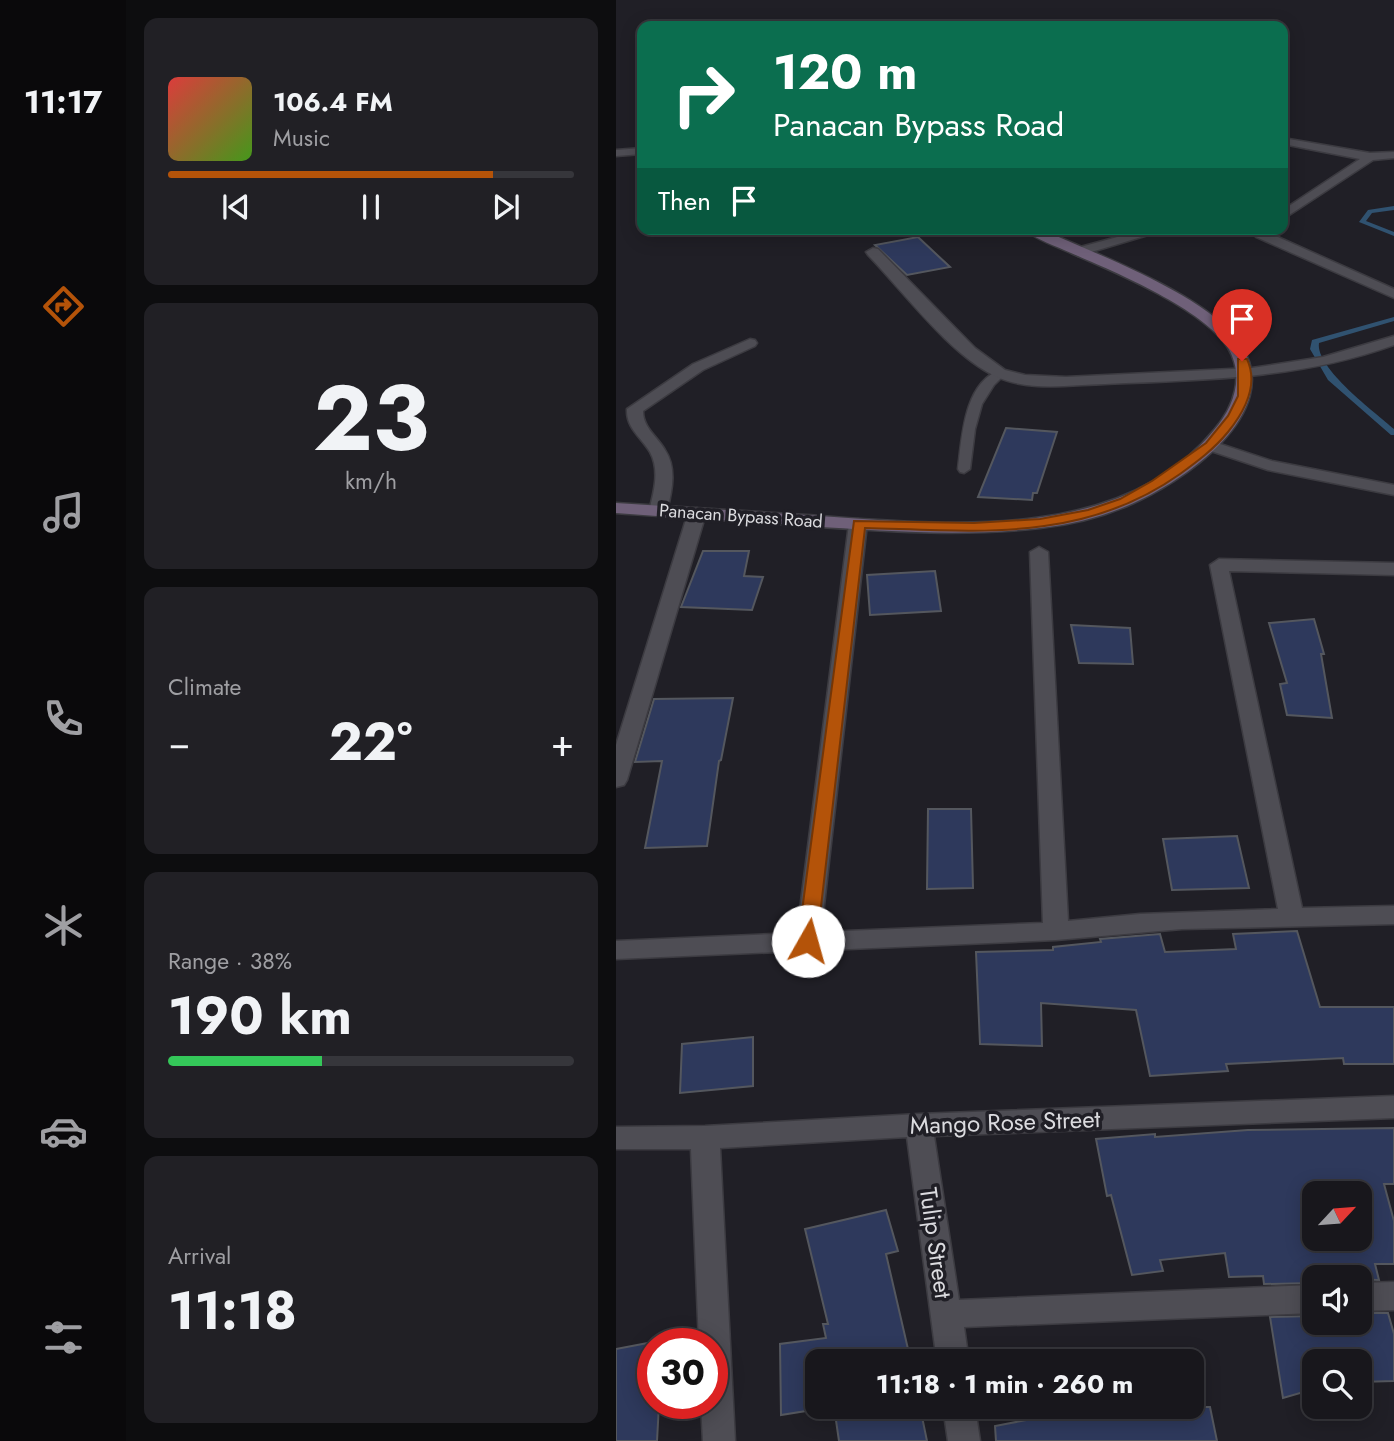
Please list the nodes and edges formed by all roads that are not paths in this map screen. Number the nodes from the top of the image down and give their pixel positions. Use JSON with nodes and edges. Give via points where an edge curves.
{"nodes":[{"id":1,"x":1288,"y":142,"type":"edge"},
{"id":2,"x":637,"y":151,"type":"edge"},
{"id":3,"x":616,"y":153,"type":"edge"},
{"id":4,"x":1394,"y":155,"type":"edge"},
{"id":5,"x":1370,"y":156,"type":"junction"},
{"id":6,"x":1288,"y":212,"type":"edge"},
{"id":7,"x":1043,"y":235,"type":"edge"},
{"id":8,"x":1141,"y":235,"type":"edge"},
{"id":9,"x":1263,"y":235,"type":"edge"},
{"id":10,"x":873,"y":252,"type":"dead end"},
{"id":11,"x":1078,"y":252,"type":"junction"},
{"id":12,"x":1394,"y":294,"type":"edge"},
{"id":13,"x":1394,"y":340,"type":"edge"},
{"id":14,"x":750,"y":344,"type":"dead end"},
{"id":15,"x":1000,"y":373,"type":"junction"},
{"id":16,"x":1246,"y":375,"type":"junction"},
{"id":17,"x":1211,"y":446,"type":"junction"},
{"id":18,"x":964,"y":469,"type":"dead end"},
{"id":19,"x":1394,"y":490,"type":"edge"},
{"id":20,"x":616,"y":508,"type":"edge"},
{"id":21,"x":658,"y":511,"type":"junction"},
{"id":22,"x":697,"y":513,"type":"junction"},
{"id":23,"x":858,"y":524,"type":"junction"},
{"id":24,"x":1039,"y":552,"type":"dead end"},
{"id":25,"x":1394,"y":569,"type":"edge"},
{"id":26,"x":616,"y":780,"type":"edge"},
{"id":27,"x":1394,"y":915,"type":"edge"},
{"id":28,"x":1292,"y":919,"type":"junction"},
{"id":29,"x":1056,"y":931,"type":"junction"},
{"id":30,"x":808,"y":941,"type":"junction"},
{"id":31,"x":616,"y":950,"type":"edge"},
{"id":32,"x":1394,"y":1107,"type":"edge"},
{"id":33,"x":919,"y":1125,"type":"junction"},
{"id":34,"x":705,"y":1137,"type":"junction"},
{"id":35,"x":616,"y":1138,"type":"edge"},
{"id":36,"x":1394,"y":1296,"type":"edge"},
{"id":37,"x":1372,"y":1297,"type":"edge"},
{"id":38,"x":1302,"y":1299,"type":"edge"},
{"id":39,"x":946,"y":1314,"type":"junction"},
{"id":40,"x":951,"y":1349,"type":"edge"},
{"id":41,"x":961,"y":1419,"type":"edge"},
{"id":42,"x":719,"y":1441,"type":"edge"},
{"id":43,"x":964,"y":1441,"type":"edge"}],
"edges":[{"from":1,"to":5,"type":"street"},
{"from":2,"to":3,"type":"street"},
{"from":4,"to":5,"type":"street"},
{"from":5,"to":6,"type":"street"},
{"from":7,"to":11,"type":"main road"},
{"from":8,"to":11,"type":"street"},
{"from":9,"to":12,"type":"street"},
{"from":10,"to":15,"type":"street","via":[[962,344]]},
{"from":11,"to":16,"type":"main road","via":[[1207,319],[1235,346]]},
{"from":13,"to":16,"type":"street","via":[[1310,366]]},
{"from":14,"to":21,"type":"street","via":[[698,367],[635,409],[636,421],[651,439],[662,465],[664,487]]},
{"from":15,"to":16,"type":"street","via":[[1056,380]]},
{"from":15,"to":18,"type":"lane","via":[[975,401]]},
{"from":16,"to":17,"type":"main road","name":"Panacan Bypass Road","via":[[1244,396],[1234,417]]},
{"from":17,"to":19,"type":"street","via":[[1268,465]]},
{"from":17,"to":23,"type":"main road","name":"Panacan Bypass Road","via":[[1156,484],[1091,514],[974,527]]},
{"from":20,"to":21,"type":"main road","name":"Panacan Bypass Road"},
{"from":21,"to":22,"type":"main road","name":"Panacan Bypass Road"},
{"from":22,"to":23,"type":"main road","name":"Panacan Bypass Road"},
{"from":22,"to":26,"type":"street"},
{"from":23,"to":30,"type":"street"},
{"from":24,"to":29,"type":"street"},
{"from":25,"to":28,"type":"street","via":[[1219,565]]},
{"from":27,"to":28,"type":"street"},
{"from":28,"to":29,"type":"street","via":[[1113,924]]},
{"from":29,"to":30,"type":"street"},
{"from":30,"to":31,"type":"street"},
{"from":32,"to":33,"type":"street","name":"Mango Rose Street"},
{"from":33,"to":34,"type":"street","name":"Mango Rose Street"},
{"from":33,"to":39,"type":"street","name":"Tulip Street"},
{"from":34,"to":35,"type":"street","name":"Mango Rose Street"},
{"from":34,"to":42,"type":"street"},
{"from":36,"to":37,"type":"street"},
{"from":38,"to":39,"type":"street"},
{"from":39,"to":40,"type":"street","name":"Tulip Street"},
{"from":41,"to":43,"type":"street"}]}
